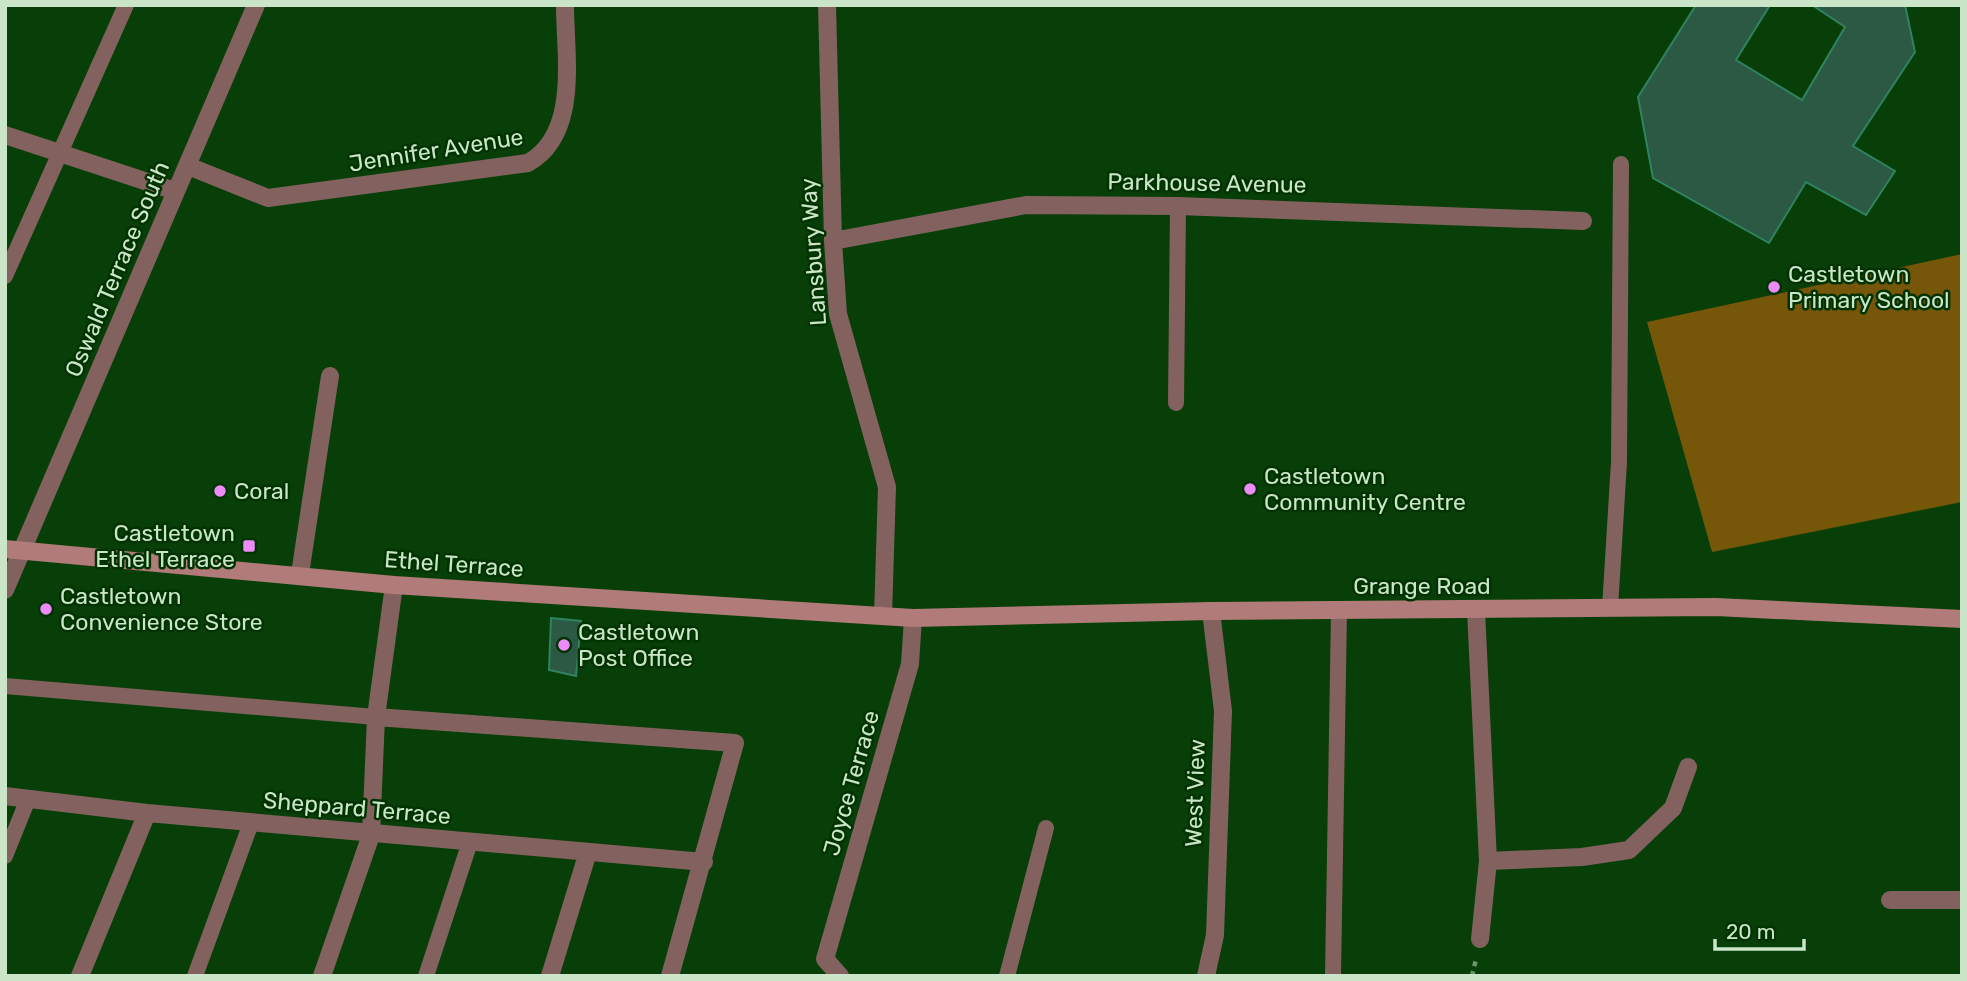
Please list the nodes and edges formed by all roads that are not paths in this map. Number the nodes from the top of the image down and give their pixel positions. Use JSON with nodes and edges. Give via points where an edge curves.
{"nodes":[{"id":1,"x":126,"y":5,"type":"edge"},
{"id":2,"x":256,"y":5,"type":"edge"},
{"id":3,"x":565,"y":5,"type":"edge"},
{"id":4,"x":827,"y":5,"type":"edge"},
{"id":5,"x":5,"y":135,"type":"edge"},
{"id":6,"x":59,"y":153,"type":"junction"},
{"id":7,"x":1621,"y":164,"type":"dead end"},
{"id":8,"x":188,"y":166,"type":"junction"},
{"id":9,"x":175,"y":191,"type":"junction"},
{"id":10,"x":1178,"y":206,"type":"junction"},
{"id":11,"x":1583,"y":221,"type":"dead end"},
{"id":12,"x":833,"y":242,"type":"junction"},
{"id":13,"x":5,"y":276,"type":"edge"},
{"id":14,"x":330,"y":376,"type":"dead end"},
{"id":15,"x":1176,"y":403,"type":"dead end"},
{"id":16,"x":14,"y":551,"type":"edge"},
{"id":17,"x":300,"y":574,"type":"junction"},
{"id":18,"x":394,"y":585,"type":"junction"},
{"id":19,"x":5,"y":590,"type":"edge"},
{"id":20,"x":1610,"y":608,"type":"junction"},
{"id":21,"x":1476,"y":610,"type":"junction"},
{"id":22,"x":1212,"y":611,"type":"junction"},
{"id":23,"x":1339,"y":611,"type":"junction"},
{"id":24,"x":883,"y":616,"type":"junction"},
{"id":25,"x":914,"y":618,"type":"junction"},
{"id":26,"x":1962,"y":619,"type":"edge"},
{"id":27,"x":5,"y":686,"type":"edge"},
{"id":28,"x":376,"y":717,"type":"junction"},
{"id":29,"x":1688,"y":767,"type":"dead end"},
{"id":30,"x":5,"y":796,"type":"edge"},
{"id":31,"x":28,"y":799,"type":"junction"},
{"id":32,"x":147,"y":814,"type":"junction"},
{"id":33,"x":251,"y":823,"type":"junction"},
{"id":34,"x":1046,"y":828,"type":"dead end"},
{"id":35,"x":371,"y":835,"type":"junction"},
{"id":36,"x":470,"y":842,"type":"junction"},
{"id":37,"x":588,"y":852,"type":"junction"},
{"id":38,"x":5,"y":856,"type":"edge"},
{"id":39,"x":1488,"y":861,"type":"junction"},
{"id":40,"x":704,"y":862,"type":"junction"},
{"id":41,"x":1890,"y":900,"type":"dead end"},
{"id":42,"x":1962,"y":900,"type":"edge"},
{"id":43,"x":1480,"y":939,"type":"dead end"},
{"id":44,"x":673,"y":974,"type":"edge"},
{"id":45,"x":80,"y":976,"type":"edge"},
{"id":46,"x":195,"y":976,"type":"edge"},
{"id":47,"x":322,"y":976,"type":"edge"},
{"id":48,"x":426,"y":976,"type":"edge"},
{"id":49,"x":550,"y":976,"type":"edge"},
{"id":50,"x":840,"y":976,"type":"edge"},
{"id":51,"x":1007,"y":976,"type":"edge"},
{"id":52,"x":1206,"y":976,"type":"edge"},
{"id":53,"x":1333,"y":976,"type":"edge"}],
"edges":[{"from":1,"to":6,"type":"lane"},
{"from":2,"to":8,"type":"street","name":"Oswald Terrace South"},
{"from":3,"to":8,"type":"street","name":"Jennifer Avenue","via":[[565,107],[557,135],[544,154],[528,163],[268,198]]},
{"from":4,"to":12,"type":"street","name":"Lansbury Way"},
{"from":5,"to":6,"type":"street"},
{"from":6,"to":9,"type":"street"},
{"from":6,"to":13,"type":"lane"},
{"from":7,"to":20,"type":"lane","via":[[1619,462]]},
{"from":8,"to":9,"type":"street","name":"Oswald Terrace South"},
{"from":9,"to":16,"type":"street","name":"Oswald Terrace South"},
{"from":10,"to":11,"type":"street","name":"Parkhouse Avenue"},
{"from":10,"to":12,"type":"street","name":"Parkhouse Avenue","via":[[1026,205]]},
{"from":10,"to":15,"type":"lane"},
{"from":12,"to":24,"type":"street","name":"Lansbury Way","via":[[838,314],[887,487]]},
{"from":14,"to":17,"type":"street"},
{"from":16,"to":17,"type":"street","name":"Ethel Terrace"},
{"from":16,"to":19,"type":"street","name":"Oswald Terrace South"},
{"from":17,"to":18,"type":"street","name":"Ethel Terrace"},
{"from":18,"to":24,"type":"street","name":"Ethel Terrace"},
{"from":18,"to":28,"type":"street"},
{"from":20,"to":21,"type":"street","name":"Grange Road"},
{"from":20,"to":26,"type":"street","name":"Grange Road","via":[[1716,607]]},
{"from":21,"to":23,"type":"street","name":"Grange Road"},
{"from":21,"to":39,"type":"street"},
{"from":22,"to":23,"type":"street","name":"Grange Road"},
{"from":22,"to":25,"type":"street","name":"Grange Road"},
{"from":22,"to":52,"type":"street","name":"West View","via":[[1223,711],[1215,935]]},
{"from":23,"to":53,"type":"lane"},
{"from":24,"to":25,"type":"street","name":"Grange Road"},
{"from":25,"to":50,"type":"street","name":"Joyce Terrace","via":[[910,664],[825,959]]},
{"from":27,"to":28,"type":"lane"},
{"from":28,"to":35,"type":"street"},
{"from":28,"to":40,"type":"street","via":[[736,743]]},
{"from":29,"to":39,"type":"street","via":[[1672,808],[1629,850]]},
{"from":30,"to":31,"type":"street","name":"Sheppard Terrace"},
{"from":31,"to":32,"type":"street","name":"Sheppard Terrace"},
{"from":31,"to":38,"type":"lane"},
{"from":32,"to":33,"type":"street","name":"Sheppard Terrace"},
{"from":32,"to":45,"type":"street"},
{"from":33,"to":35,"type":"street","name":"Sheppard Terrace"},
{"from":33,"to":46,"type":"lane"},
{"from":34,"to":51,"type":"lane"},
{"from":35,"to":36,"type":"street","name":"Sheppard Terrace"},
{"from":35,"to":47,"type":"street"},
{"from":36,"to":37,"type":"street","name":"Sheppard Terrace"},
{"from":36,"to":48,"type":"lane"},
{"from":37,"to":40,"type":"street","name":"Sheppard Terrace"},
{"from":37,"to":49,"type":"street"},
{"from":39,"to":43,"type":"street"},
{"from":40,"to":44,"type":"street"},
{"from":41,"to":42,"type":"street"}]}
